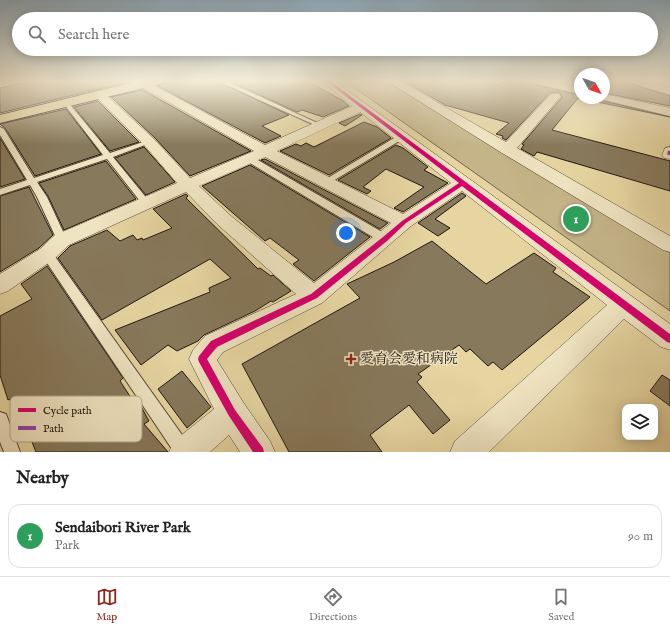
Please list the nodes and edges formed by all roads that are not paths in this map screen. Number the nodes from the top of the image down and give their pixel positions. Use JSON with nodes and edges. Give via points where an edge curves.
{"nodes":[{"id":1,"x":70,"y":102,"type":"edge"},
{"id":2,"x":107,"y":102,"type":"edge"},
{"id":3,"x":182,"y":102,"type":"edge"},
{"id":4,"x":268,"y":102,"type":"edge"},
{"id":5,"x":354,"y":102,"type":"edge"},
{"id":6,"x":427,"y":102,"type":"edge"},
{"id":7,"x":550,"y":102,"type":"edge"},
{"id":8,"x":626,"y":102,"type":"edge"},
{"id":9,"x":66,"y":103,"type":"junction"},
{"id":10,"x":360,"y":107,"type":"junction"},
{"id":11,"x":670,"y":112,"type":"edge"},
{"id":12,"x":0,"y":119,"type":"edge"},
{"id":13,"x":321,"y":126,"type":"junction"},
{"id":14,"x":0,"y":129,"type":"edge"},
{"id":15,"x":402,"y":137,"type":"junction"},
{"id":16,"x":149,"y":142,"type":"junction"},
{"id":17,"x":507,"y":150,"type":"junction"},
{"id":18,"x":265,"y":151,"type":"junction"},
{"id":19,"x":109,"y":156,"type":"junction"},
{"id":20,"x":248,"y":158,"type":"junction"},
{"id":21,"x":32,"y":181,"type":"junction"},
{"id":22,"x":325,"y":182,"type":"junction"},
{"id":23,"x":463,"y":183,"type":"junction"},
{"id":24,"x":187,"y":184,"type":"junction"},
{"id":25,"x":0,"y":192,"type":"edge"},
{"id":26,"x":146,"y":203,"type":"junction"},
{"id":27,"x":404,"y":222,"type":"junction"},
{"id":28,"x":385,"y":239,"type":"junction"},
{"id":29,"x":62,"y":240,"type":"junction"},
{"id":30,"x":670,"y":245,"type":"edge"},
{"id":31,"x":47,"y":254,"type":"junction"},
{"id":32,"x":0,"y":285,"type":"edge"},
{"id":33,"x":314,"y":296,"type":"junction"},
{"id":34,"x":624,"y":304,"type":"junction"},
{"id":35,"x":670,"y":339,"type":"edge"},
{"id":36,"x":232,"y":413,"type":"junction"},
{"id":37,"x":0,"y":420,"type":"edge"},
{"id":38,"x":12,"y":452,"type":"edge"},
{"id":39,"x":185,"y":452,"type":"edge"},
{"id":40,"x":259,"y":452,"type":"edge"},
{"id":41,"x":466,"y":452,"type":"edge"}],
"edges":[{"from":1,"to":9,"type":"main road"},
{"from":2,"to":16,"type":"street"},
{"from":3,"to":18,"type":"street"},
{"from":4,"to":13,"type":"lane"},
{"from":5,"to":10,"type":"street"},
{"from":6,"to":17,"type":"street"},
{"from":7,"to":17,"type":"street"},
{"from":8,"to":11,"type":"street"},
{"from":9,"to":12,"type":"main road"},
{"from":9,"to":19,"type":"lane"},
{"from":10,"to":13,"type":"street"},
{"from":10,"to":15,"type":"street"},
{"from":13,"to":18,"type":"street"},
{"from":14,"to":21,"type":"lane"},
{"from":15,"to":22,"type":"lane"},
{"from":15,"to":23,"type":"street"},
{"from":16,"to":19,"type":"lane"},
{"from":16,"to":24,"type":"street"},
{"from":17,"to":30,"type":"street"},
{"from":18,"to":20,"type":"street"},
{"from":18,"to":22,"type":"street"},
{"from":19,"to":21,"type":"lane"},
{"from":19,"to":26,"type":"lane"},
{"from":20,"to":24,"type":"street"},
{"from":20,"to":28,"type":"lane"},
{"from":21,"to":25,"type":"lane"},
{"from":21,"to":29,"type":"lane"},
{"from":22,"to":27,"type":"street"},
{"from":23,"to":27,"type":"street"},
{"from":23,"to":34,"type":"street"},
{"from":24,"to":26,"type":"street"},
{"from":24,"to":33,"type":"street","via":[[224,220]]},
{"from":26,"to":29,"type":"street"},
{"from":27,"to":28,"type":"street"},
{"from":28,"to":33,"type":"street"},
{"from":29,"to":31,"type":"street"},
{"from":31,"to":32,"type":"street"},
{"from":31,"to":39,"type":"lane"},
{"from":33,"to":36,"type":"street","via":[[214,344],[202,359]]},
{"from":34,"to":35,"type":"street"},
{"from":34,"to":41,"type":"street"},
{"from":36,"to":39,"type":"street"},
{"from":36,"to":40,"type":"street"},
{"from":37,"to":38,"type":"lane"}]}
